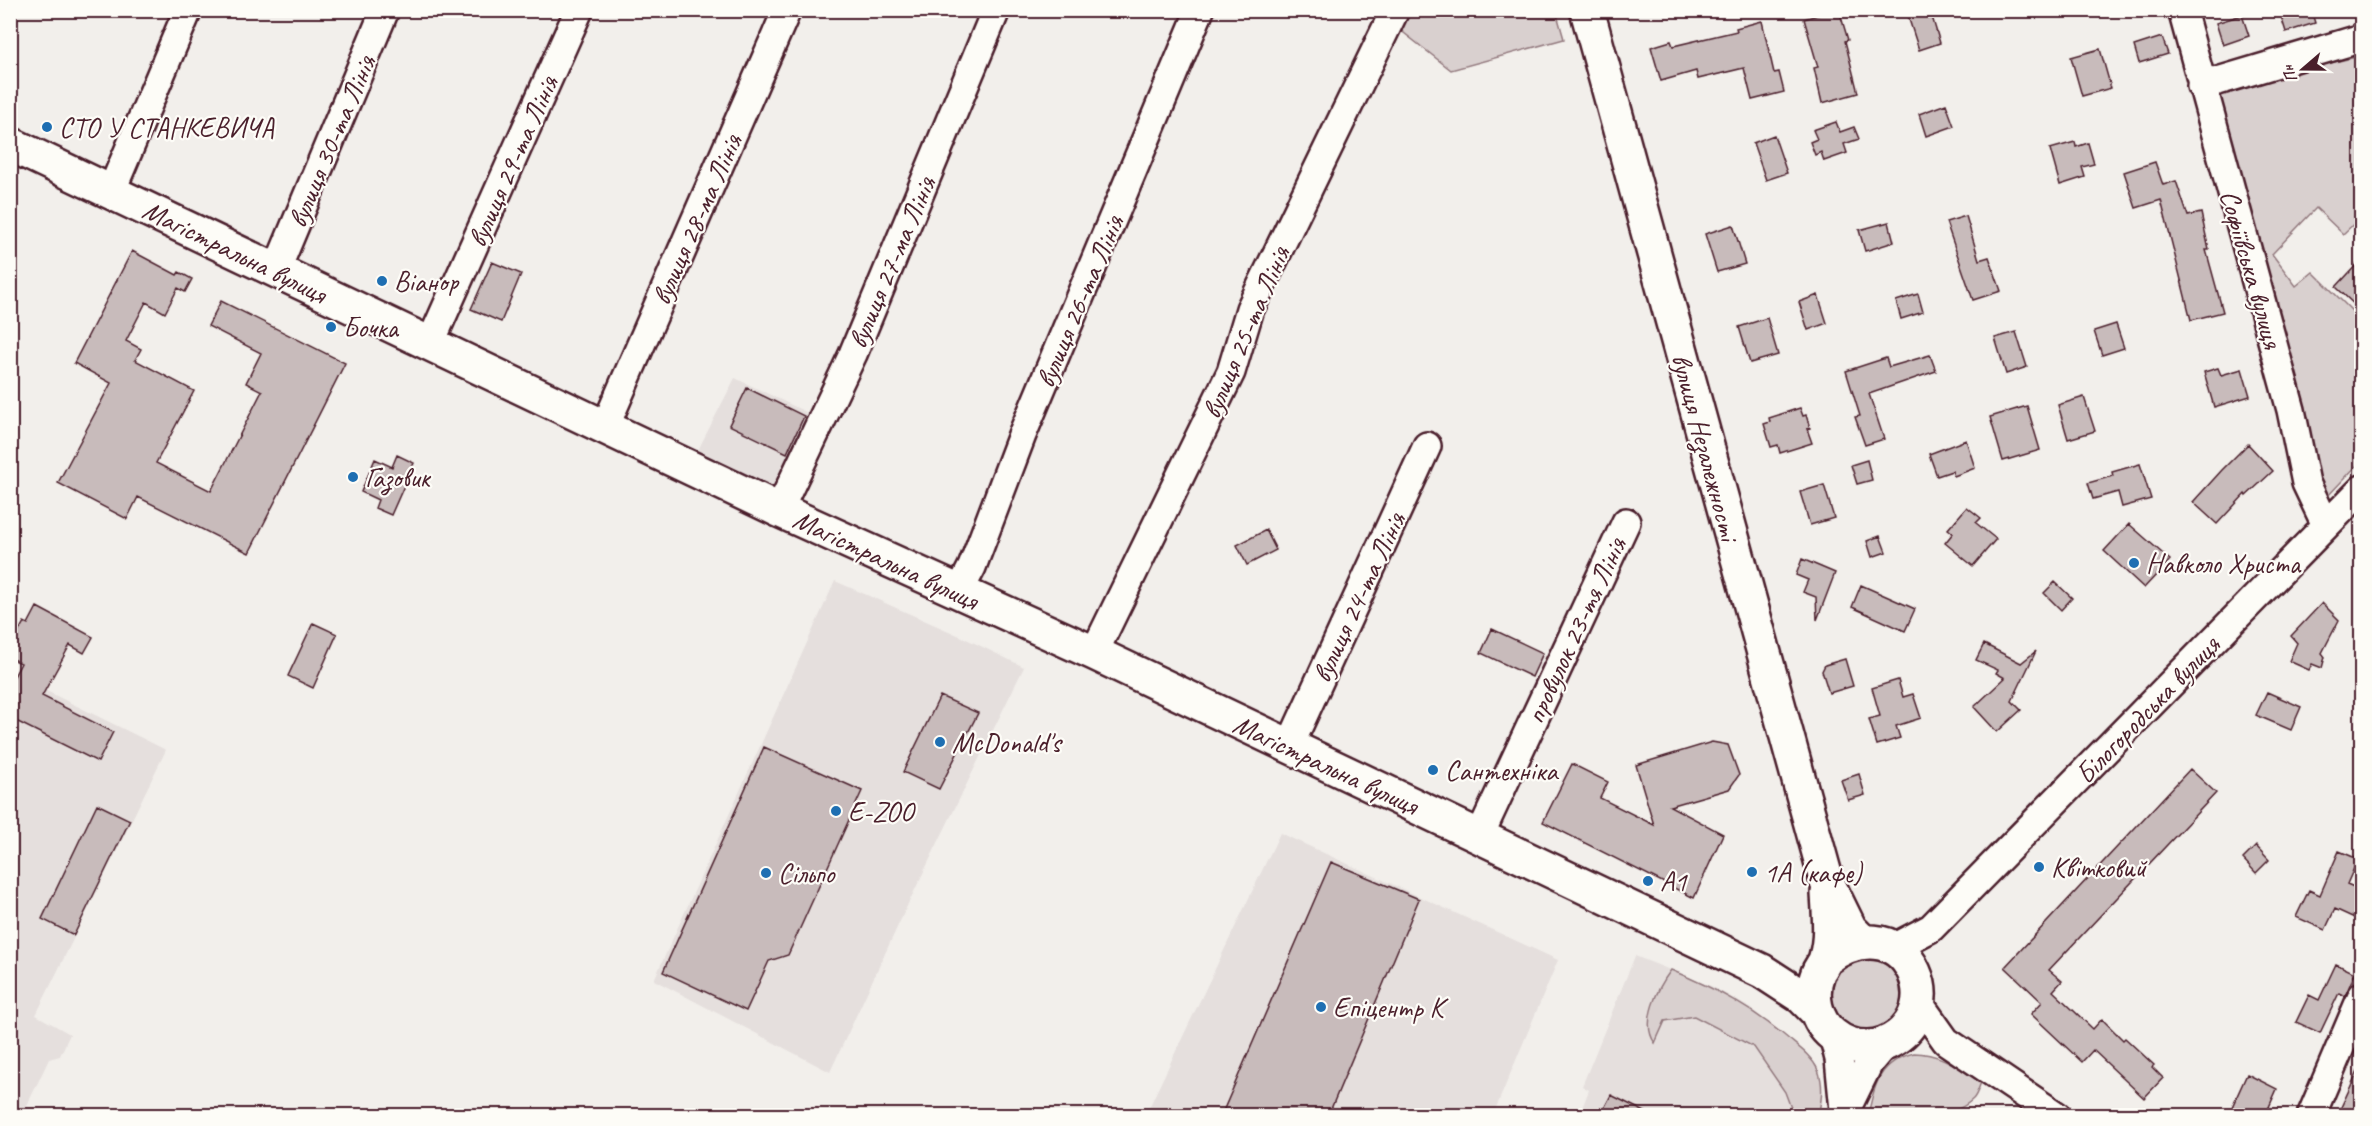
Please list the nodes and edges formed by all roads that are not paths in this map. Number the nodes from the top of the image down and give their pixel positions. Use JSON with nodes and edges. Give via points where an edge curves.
{"nodes":[{"id":1,"x":188,"y":10,"type":"edge"},
{"id":2,"x":385,"y":10,"type":"edge"},
{"id":3,"x":579,"y":10,"type":"edge"},
{"id":4,"x":787,"y":10,"type":"edge"},
{"id":5,"x":996,"y":10,"type":"edge"},
{"id":6,"x":1200,"y":10,"type":"edge"},
{"id":7,"x":1395,"y":10,"type":"edge"},
{"id":8,"x":1587,"y":10,"type":"edge"},
{"id":9,"x":2182,"y":10,"type":"edge"},
{"id":10,"x":2361,"y":38,"type":"edge"},
{"id":11,"x":2201,"y":86,"type":"junction"},
{"id":12,"x":10,"y":144,"type":"edge"},
{"id":13,"x":111,"y":192,"type":"junction"},
{"id":14,"x":276,"y":271,"type":"junction"},
{"id":15,"x":430,"y":344,"type":"junction"},
{"id":16,"x":605,"y":427,"type":"junction"},
{"id":17,"x":1427,"y":446,"type":"dead end"},
{"id":18,"x":2361,"y":489,"type":"edge"},
{"id":19,"x":779,"y":510,"type":"junction"},
{"id":20,"x":1626,"y":522,"type":"dead end"},
{"id":21,"x":2326,"y":525,"type":"junction"},
{"id":22,"x":959,"y":592,"type":"junction"},
{"id":23,"x":1094,"y":653,"type":"junction"},
{"id":24,"x":1289,"y":747,"type":"junction"},
{"id":25,"x":1479,"y":837,"type":"junction"},
{"id":26,"x":1827,"y":882,"type":"junction"},
{"id":27,"x":1890,"y":953,"type":"junction"},
{"id":28,"x":1824,"y":962,"type":"junction"},
{"id":29,"x":1762,"y":970,"type":"junction"},
{"id":30,"x":2361,"y":996,"type":"edge"},
{"id":31,"x":1919,"y":1004,"type":"junction"},
{"id":32,"x":1825,"y":1024,"type":"junction"},
{"id":33,"x":1891,"y":1041,"type":"junction"},
{"id":34,"x":1946,"y":1041,"type":"junction"},
{"id":35,"x":1844,"y":1113,"type":"edge"},
{"id":36,"x":2057,"y":1116,"type":"edge"},
{"id":37,"x":2311,"y":1116,"type":"edge"}],
"edges":[{"from":1,"to":13,"type":"street"},
{"from":2,"to":14,"type":"street","name":"вулиця 30-та Лінія"},
{"from":3,"to":15,"type":"street","name":"вулиця 29-та Лінія"},
{"from":4,"to":16,"type":"street","name":"вулиця 28-ма Лінія"},
{"from":5,"to":19,"type":"street","name":"вулиця 27-ма Лінія","via":[[853,354]]},
{"from":6,"to":22,"type":"street","name":"вулиця 26-та Лінія"},
{"from":7,"to":23,"type":"street","name":"вулиця 25-та Лінія","via":[[1250,309],[1231,372]]},
{"from":8,"to":26,"type":"main road","name":"вулиця Незалежності"},
{"from":9,"to":11,"type":"street","name":"Софіївська вулиця"},
{"from":10,"to":11,"type":"street"},
{"from":11,"to":21,"type":"street","name":"Софіївська вулиця","via":[[2291,410],[2306,483]]},
{"from":12,"to":13,"type":"main road","name":"Магістральна вулиця"},
{"from":13,"to":14,"type":"main road","name":"Магістральна вулиця"},
{"from":14,"to":15,"type":"main road","name":"Магістральна вулиця"},
{"from":15,"to":16,"type":"main road","name":"Магістральна вулиця"},
{"from":16,"to":19,"type":"main road","name":"Магістральна вулиця"},
{"from":17,"to":24,"type":"street","name":"вулиця 24-та Лінія"},
{"from":18,"to":21,"type":"street","name":"Білогородська вулиця"},
{"from":19,"to":22,"type":"main road","name":"Магістральна вулиця"},
{"from":20,"to":25,"type":"street","name":"провулок 23-тя Лінія"},
{"from":21,"to":27,"type":"street","name":"Білогородська вулиця","via":[[1931,928]]},
{"from":22,"to":23,"type":"main road","name":"Магістральна вулиця"},
{"from":23,"to":24,"type":"main road","name":"Магістральна вулиця"},
{"from":24,"to":25,"type":"main road","name":"Магістральна вулиця"},
{"from":25,"to":29,"type":"main road","name":"Магістральна вулиця"},
{"from":26,"to":27,"type":"main road","via":[[1850,929]]},
{"from":26,"to":28,"type":"main road","via":[[1829,937]]},
{"from":27,"to":28,"type":"main road","via":[[1849,944]]},
{"from":27,"to":31,"type":"main road","via":[[1920,992]]},
{"from":28,"to":29,"type":"main road","via":[[1797,970]]},
{"from":28,"to":32,"type":"main road","via":[[1814,985],[1814,999]]},
{"from":29,"to":32,"type":"main road","name":"Магістральна вулиця","via":[[1802,997]]},
{"from":30,"to":37,"type":"street"},
{"from":31,"to":33,"type":"main road","via":[[1907,1029]]},
{"from":31,"to":34,"type":"street"},
{"from":32,"to":33,"type":"main road","via":[[1845,1043],[1857,1047]]},
{"from":32,"to":35,"type":"street","via":[[1839,1059]]},
{"from":33,"to":34,"type":"street"},
{"from":33,"to":35,"type":"street","via":[[1869,1063]]},
{"from":34,"to":36,"type":"street"}]}
